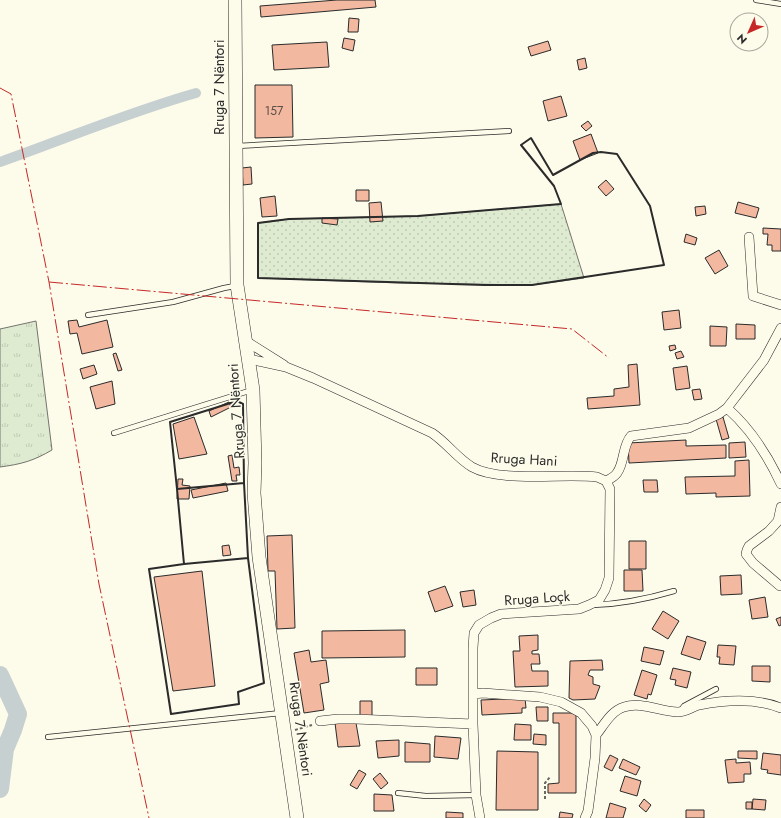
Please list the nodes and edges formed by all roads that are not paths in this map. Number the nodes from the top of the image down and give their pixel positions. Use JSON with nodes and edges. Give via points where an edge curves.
{"nodes":[{"id":1,"x":235,"y":0,"type":"edge"},
{"id":2,"x":756,"y":0,"type":"edge"},
{"id":3,"x":781,"y":4,"type":"edge"},
{"id":4,"x":509,"y":131,"type":"dead end"},
{"id":5,"x":235,"y":146,"type":"junction"},
{"id":6,"x":749,"y":237,"type":"dead end"},
{"id":7,"x":237,"y":286,"type":"junction"},
{"id":8,"x":781,"y":305,"type":"edge"},
{"id":9,"x":88,"y":315,"type":"dead end"},
{"id":10,"x":781,"y":328,"type":"edge"},
{"id":11,"x":246,"y":341,"type":"junction"},
{"id":12,"x":249,"y":359,"type":"junction"},
{"id":13,"x":286,"y":367,"type":"junction"},
{"id":14,"x":253,"y":390,"type":"junction"},
{"id":15,"x":728,"y":408,"type":"junction"},
{"id":16,"x":114,"y":433,"type":"dead end"},
{"id":17,"x":606,"y":481,"type":"junction"},
{"id":18,"x":781,"y":484,"type":"edge"},
{"id":19,"x":781,"y":507,"type":"edge"},
{"id":20,"x":780,"y":586,"type":"dead end"},
{"id":21,"x":674,"y":591,"type":"dead end"},
{"id":22,"x":589,"y":605,"type":"junction"},
{"id":23,"x":716,"y":689,"type":"dead end"},
{"id":24,"x":473,"y":694,"type":"junction"},
{"id":25,"x":781,"y":708,"type":"edge"},
{"id":26,"x":679,"y":712,"type":"junction"},
{"id":27,"x":283,"y":713,"type":"junction"},
{"id":28,"x":320,"y":721,"type":"road end"},
{"id":29,"x":473,"y":724,"type":"junction"},
{"id":30,"x":596,"y":735,"type":"junction"},
{"id":31,"x":48,"y":737,"type":"dead end"},
{"id":32,"x":398,"y":793,"type":"dead end"},
{"id":33,"x":476,"y":795,"type":"junction"},
{"id":34,"x":297,"y":818,"type":"edge"},
{"id":35,"x":480,"y":818,"type":"edge"},
{"id":36,"x":586,"y":818,"type":"edge"}],
"edges":[{"from":1,"to":5,"type":"main road","name":"Rruga 7 Nëntori"},
{"from":2,"to":3,"type":"lane"},
{"from":4,"to":5,"type":"lane"},
{"from":5,"to":7,"type":"main road","name":"Rruga 7 Nëntori"},
{"from":6,"to":8,"type":"street","via":[[753,296]]},
{"from":7,"to":9,"type":"lane","via":[[173,302]]},
{"from":7,"to":11,"type":"main road","name":"Rruga 7 Nëntori"},
{"from":10,"to":15,"type":"street","via":[[764,360]]},
{"from":11,"to":12,"type":"main road","name":"Rruga 7 Nëntori"},
{"from":11,"to":13,"type":"street","name":"Rruga Hani"},
{"from":12,"to":13,"type":"street","name":"Rruga Hani"},
{"from":12,"to":14,"type":"main road","name":"Rruga 7 Nëntori"},
{"from":13,"to":17,"type":"street","name":"Rruga Hani","via":[[432,433],[472,467],[481,471],[503,475],[586,475],[597,476]]},
{"from":14,"to":16,"type":"lane"},
{"from":14,"to":27,"type":"main road","name":"Rruga 7 Nëntori","via":[[254,493],[258,544]]},
{"from":15,"to":17,"type":"street","via":[[689,428],[631,436],[627,440],[620,468]]},
{"from":15,"to":18,"type":"street","via":[[757,442],[772,464]]},
{"from":17,"to":22,"type":"street","name":"Rruga Loçk","via":[[610,489],[609,578],[599,600]]},
{"from":19,"to":20,"type":"street","via":[[778,521],[749,546],[746,554]]},
{"from":21,"to":22,"type":"lane","via":[[617,604]]},
{"from":22,"to":24,"type":"street","name":"Rruga Loçk","via":[[578,609],[501,614],[480,625],[474,633]]},
{"from":23,"to":26,"type":"lane","via":[[684,706]]},
{"from":24,"to":29,"type":"street","name":"Rruga Loçk"},
{"from":24,"to":30,"type":"street","via":[[522,695],[561,702],[581,713]]},
{"from":25,"to":26,"type":"street","via":[[759,702],[716,702]]},
{"from":26,"to":30,"type":"street","via":[[633,705],[625,707],[615,710]]},
{"from":27,"to":31,"type":"lane"},
{"from":27,"to":34,"type":"main road","name":"Rruga 7 Nëntori"},
{"from":28,"to":29,"type":"street","via":[[355,719]]},
{"from":29,"to":33,"type":"street","name":"Rruga Loçk"},
{"from":30,"to":36,"type":"street"},
{"from":32,"to":33,"type":"lane","via":[[426,796]]},
{"from":33,"to":35,"type":"street","name":"Rruga Loçk"}]}
